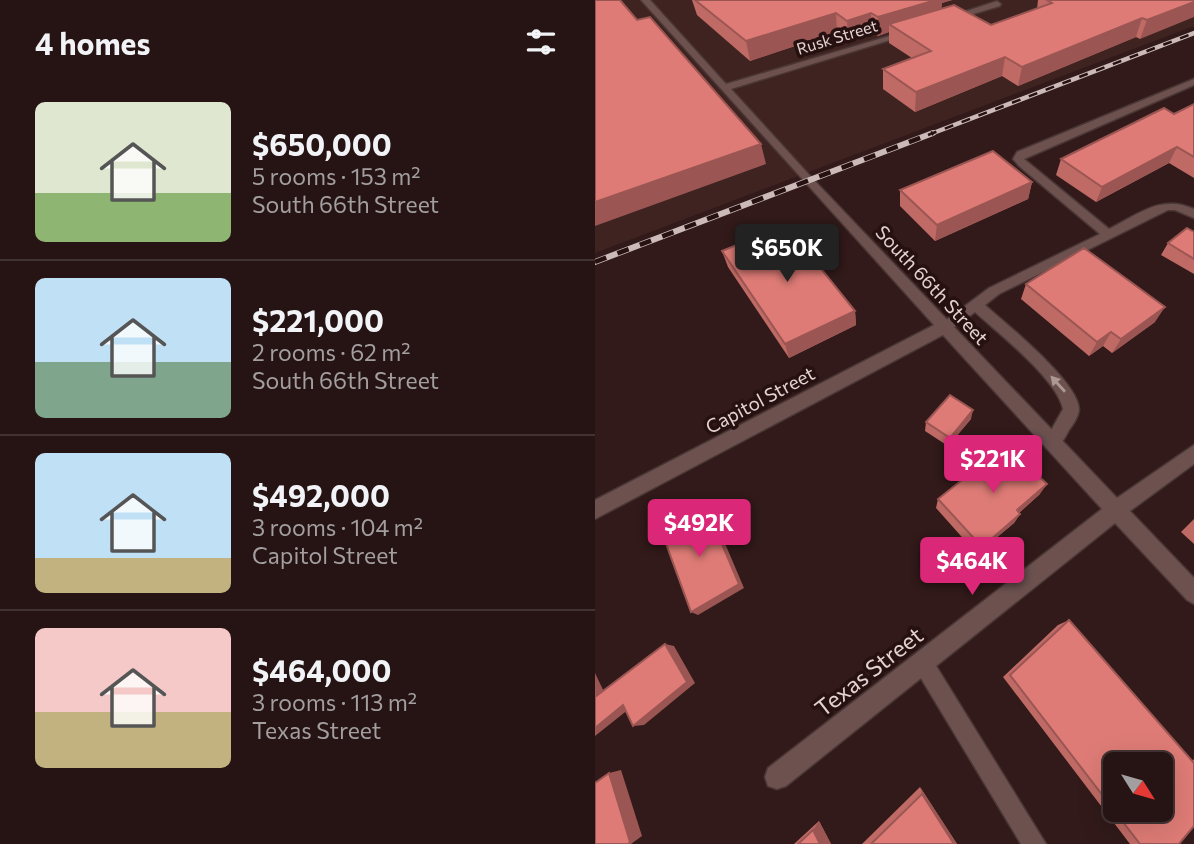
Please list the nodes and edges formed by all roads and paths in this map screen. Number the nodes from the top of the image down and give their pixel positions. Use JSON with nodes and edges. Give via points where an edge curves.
{"nodes":[{"id":1,"x":645,"y":0,"type":"edge"},
{"id":2,"x":997,"y":4,"type":"dead end"},
{"id":3,"x":932,"y":24,"type":"edge"},
{"id":4,"x":919,"y":28,"type":"edge"},
{"id":5,"x":1194,"y":82,"type":"edge"},
{"id":6,"x":726,"y":88,"type":"junction"},
{"id":7,"x":1194,"y":214,"type":"edge"},
{"id":8,"x":1109,"y":235,"type":"junction"},
{"id":9,"x":976,"y":305,"type":"junction"},
{"id":10,"x":944,"y":327,"type":"junction"},
{"id":11,"x":1052,"y":443,"type":"junction"},
{"id":12,"x":1194,"y":453,"type":"edge"},
{"id":13,"x":595,"y":510,"type":"edge"},
{"id":14,"x":1116,"y":510,"type":"junction"},
{"id":15,"x":1194,"y":593,"type":"edge"},
{"id":16,"x":923,"y":663,"type":"junction"},
{"id":17,"x":777,"y":777,"type":"dead end"},
{"id":18,"x":1034,"y":844,"type":"edge"}],
"edges":[{"from":1,"to":6,"type":"street","name":"South 66th Street"},
{"from":2,"to":3,"type":"street"},
{"from":4,"to":6,"type":"street","name":"Rusk Street"},
{"from":5,"to":8,"type":"lane","via":[[1021,154],[1023,164]]},
{"from":6,"to":10,"type":"street","name":"South 66th Street"},
{"from":7,"to":8,"type":"lane","via":[[1166,206]]},
{"from":8,"to":9,"type":"lane","via":[[994,291]]},
{"from":9,"to":10,"type":"lane"},
{"from":11,"to":9,"type":"lane","one_way":true,"via":[[1072,409],[1069,397]]},
{"from":10,"to":11,"type":"street","name":"South 66th Street"},
{"from":10,"to":13,"type":"street","name":"Capitol Street"},
{"from":11,"to":14,"type":"street","name":"South 66th Street"},
{"from":12,"to":14,"type":"street","name":"Texas Street"},
{"from":14,"to":15,"type":"street","name":"South 66th Street"},
{"from":14,"to":16,"type":"street","name":"Texas Street"},
{"from":16,"to":17,"type":"street","name":"Texas Street"},
{"from":16,"to":18,"type":"lane"}]}
